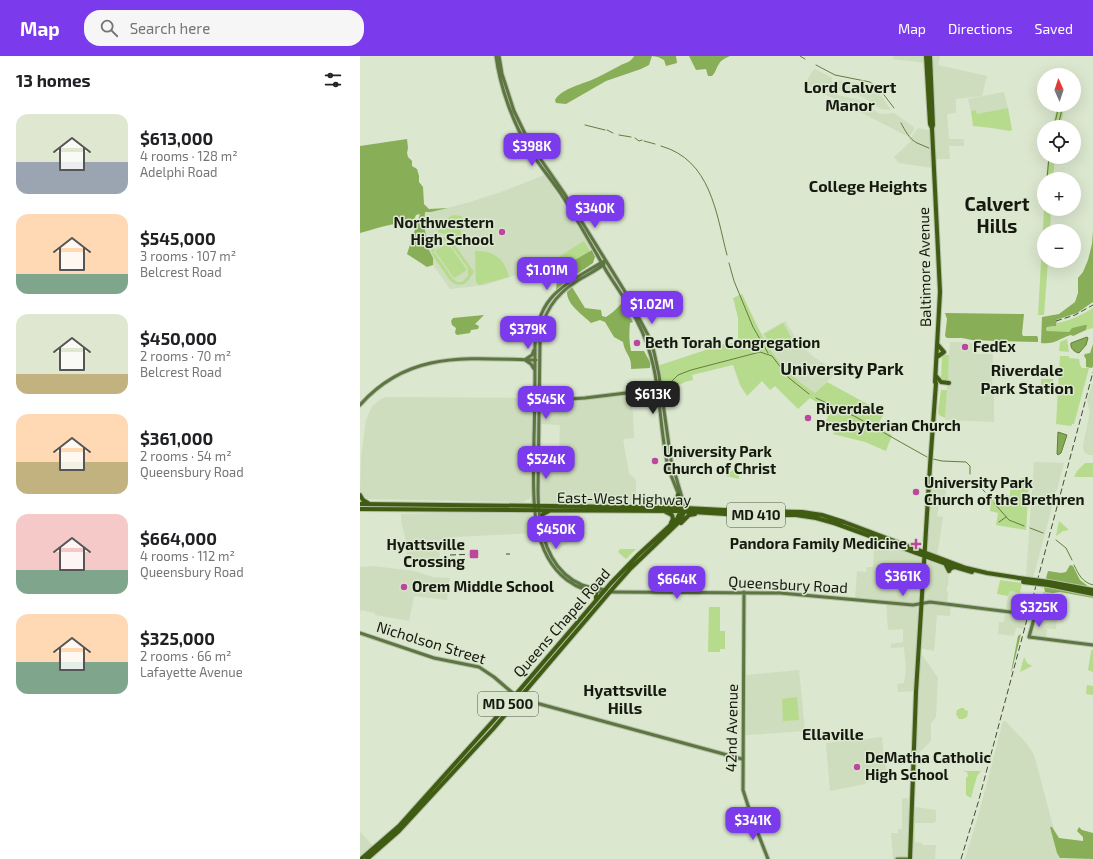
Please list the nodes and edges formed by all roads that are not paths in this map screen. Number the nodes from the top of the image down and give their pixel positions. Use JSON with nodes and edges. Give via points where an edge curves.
{"nodes":[{"id":1,"x":496,"y":56,"type":"edge"},
{"id":2,"x":499,"y":56,"type":"edge"},
{"id":3,"x":926,"y":56,"type":"edge"},
{"id":4,"x":930,"y":56,"type":"edge"},
{"id":5,"x":932,"y":128,"type":"junction"},
{"id":6,"x":598,"y":255,"type":"junction"},
{"id":7,"x":606,"y":261,"type":"junction"},
{"id":8,"x":603,"y":264,"type":"junction"},
{"id":9,"x":594,"y":267,"type":"junction"},
{"id":10,"x":535,"y":346,"type":"junction"},
{"id":11,"x":524,"y":360,"type":"junction"},
{"id":12,"x":535,"y":360,"type":"junction"},
{"id":13,"x":540,"y":360,"type":"junction"},
{"id":14,"x":535,"y":371,"type":"junction"},
{"id":15,"x":936,"y":376,"type":"junction"},
{"id":16,"x":949,"y":383,"type":"dead end"},
{"id":17,"x":659,"y":389,"type":"junction"},
{"id":18,"x":535,"y":401,"type":"junction"},
{"id":19,"x":539,"y":401,"type":"junction"},
{"id":20,"x":360,"y":406,"type":"edge"},
{"id":21,"x":360,"y":495,"type":"edge"},
{"id":22,"x":678,"y":495,"type":"junction"},
{"id":23,"x":360,"y":504,"type":"edge"},
{"id":24,"x":379,"y":504,"type":"junction"},
{"id":25,"x":635,"y":507,"type":"junction"},
{"id":26,"x":647,"y":507,"type":"junction"},
{"id":27,"x":536,"y":508,"type":"junction"},
{"id":28,"x":360,"y":509,"type":"edge"},
{"id":29,"x":551,"y":510,"type":"junction"},
{"id":30,"x":683,"y":510,"type":"junction"},
{"id":31,"x":612,"y":511,"type":"junction"},
{"id":32,"x":641,"y":511,"type":"junction"},
{"id":33,"x":709,"y":513,"type":"junction"},
{"id":34,"x":540,"y":522,"type":"junction"},
{"id":35,"x":671,"y":530,"type":"junction"},
{"id":36,"x":660,"y":535,"type":"junction"},
{"id":37,"x":925,"y":540,"type":"junction"},
{"id":38,"x":910,"y":547,"type":"junction"},
{"id":39,"x":924,"y":554,"type":"junction"},
{"id":40,"x":935,"y":560,"type":"junction"},
{"id":41,"x":924,"y":566,"type":"junction"},
{"id":42,"x":1019,"y":580,"type":"junction"},
{"id":43,"x":576,"y":582,"type":"junction"},
{"id":44,"x":1048,"y":584,"type":"junction"},
{"id":45,"x":578,"y":587,"type":"junction"},
{"id":46,"x":1093,"y":590,"type":"edge"},
{"id":47,"x":604,"y":591,"type":"junction"},
{"id":48,"x":593,"y":592,"type":"junction"},
{"id":49,"x":610,"y":592,"type":"junction"},
{"id":50,"x":744,"y":592,"type":"junction"},
{"id":51,"x":1093,"y":594,"type":"edge"},
{"id":52,"x":596,"y":600,"type":"junction"},
{"id":53,"x":921,"y":603,"type":"junction"},
{"id":54,"x":574,"y":626,"type":"junction"},
{"id":55,"x":360,"y":632,"type":"edge"},
{"id":56,"x":572,"y":635,"type":"junction"},
{"id":57,"x":1093,"y":645,"type":"edge"},
{"id":58,"x":515,"y":695,"type":"junction"},
{"id":59,"x":520,"y":698,"type":"junction"},
{"id":60,"x":742,"y":759,"type":"junction"},
{"id":61,"x":361,"y":859,"type":"edge"},
{"id":62,"x":368,"y":859,"type":"edge"},
{"id":63,"x":768,"y":859,"type":"edge"},
{"id":64,"x":897,"y":859,"type":"edge"},
{"id":65,"x":910,"y":859,"type":"edge"}],
"edges":[{"from":1,"to":6,"type":"main road","via":[[498,72],[519,131]]},
{"from":2,"to":7,"type":"main road","via":[[514,111],[530,144]]},
{"from":3,"to":5,"type":"main road","name":"Baltimore Avenue"},
{"from":4,"to":5,"type":"main road","name":"Baltimore Avenue"},
{"from":5,"to":15,"type":"main road","name":"Baltimore Avenue","via":[[940,287],[937,345],[944,352],[937,357]]},
{"from":6,"to":8,"type":"main road"},
{"from":6,"to":9,"type":"main road"},
{"from":7,"to":8,"type":"main road"},
{"from":7,"to":17,"type":"main road","via":[[649,337],[656,361]]},
{"from":8,"to":9,"type":"main road"},
{"from":8,"to":13,"type":"main road","via":[[567,288],[551,306],[541,330]]},
{"from":8,"to":17,"type":"main road","via":[[647,342]]},
{"from":9,"to":10,"type":"main road","via":[[564,285],[549,300],[539,320]]},
{"from":10,"to":11,"type":"main road","via":[[532,355]]},
{"from":10,"to":12,"type":"main road"},
{"from":11,"to":12,"type":"main road"},
{"from":11,"to":14,"type":"main road","via":[[531,364]]},
{"from":11,"to":20,"type":"main road","via":[[454,359],[422,365],[388,380]]},
{"from":12,"to":13,"type":"main road"},
{"from":12,"to":14,"type":"main road"},
{"from":13,"to":19,"type":"main road"},
{"from":14,"to":18,"type":"main road"},
{"from":15,"to":16,"type":"main road","via":[[941,382]]},
{"from":15,"to":37,"type":"main road"},
{"from":17,"to":19,"type":"main road"},
{"from":17,"to":22,"type":"main road","via":[[666,460]]},
{"from":17,"to":30,"type":"main road","via":[[671,460]]},
{"from":18,"to":19,"type":"main road"},
{"from":18,"to":27,"type":"main road"},
{"from":19,"to":27,"type":"main road"},
{"from":21,"to":24,"type":"main road","via":[[365,502]]},
{"from":22,"to":26,"type":"main road","via":[[672,505]]},
{"from":22,"to":30,"type":"main road"},
{"from":23,"to":24,"type":"main road","name":"East-West Highway","number":"MD 410"},
{"from":24,"to":27,"type":"main road","name":"East-West Highway","number":"MD 410"},
{"from":25,"to":26,"type":"main road","name":"East-West Highway","number":"MD 410"},
{"from":25,"to":27,"type":"main road","name":"East-West Highway","number":"MD 410"},
{"from":25,"to":31,"type":"main road"},
{"from":26,"to":30,"type":"main road","name":"East-West Highway","number":"MD 410"},
{"from":27,"to":28,"type":"main road","name":"East-West Highway","number":"MD 410"},
{"from":27,"to":29,"type":"main road","name":"East-West Highway","number":"MD 410"},
{"from":27,"to":34,"type":"main road"},
{"from":27,"to":45,"type":"main road","via":[[543,546],[549,560],[564,578]]},
{"from":29,"to":31,"type":"main road","name":"East-West Highway","number":"MD 410"},
{"from":29,"to":34,"type":"main road","via":[[543,514]]},
{"from":30,"to":32,"type":"main road","name":"East-West Highway","number":"MD 410"},
{"from":30,"to":33,"type":"main road","name":"East-West Highway","number":"MD 410"},
{"from":30,"to":35,"type":"main road","name":"Queens Chapel Road","number":"MD 500","via":[[681,519]]},
{"from":30,"to":36,"type":"main road","name":"Queens Chapel Road","number":"MD 500"},
{"from":30,"to":38,"type":"main road","name":"East-West Highway","number":"MD 410","via":[[795,511],[816,514]]},
{"from":31,"to":32,"type":"main road","name":"East-West Highway","number":"MD 410"},
{"from":32,"to":36,"type":"main road","via":[[671,514],[673,520]]},
{"from":33,"to":35,"type":"main road","via":[[691,514]]},
{"from":33,"to":39,"type":"main road","name":"East-West Highway","number":"MD 410","via":[[811,517]]},
{"from":34,"to":43,"type":"main road","via":[[551,556],[561,571]]},
{"from":35,"to":49,"type":"main road","name":"Queens Chapel Road","number":"MD 500"},
{"from":36,"to":47,"type":"main road","name":"Queens Chapel Road","number":"MD 500"},
{"from":37,"to":38,"type":"main road","via":[[920,547]]},
{"from":37,"to":39,"type":"main road"},
{"from":38,"to":39,"type":"main road","name":"East-West Highway","number":"MD 410"},
{"from":39,"to":40,"type":"main road","name":"East-West Highway","number":"MD 410"},
{"from":39,"to":41,"type":"main road"},
{"from":39,"to":42,"type":"main road","name":"East-West Highway","number":"MD 410","via":[[972,570]]},
{"from":40,"to":41,"type":"main road","via":[[928,560]]},
{"from":40,"to":42,"type":"main road","name":"East-West Highway","number":"MD 410","via":[[946,564],[949,571],[955,567],[993,577]]},
{"from":41,"to":53,"type":"main road"},
{"from":42,"to":44,"type":"main road","name":"East-West Highway","number":"MD 410","bridge":true},
{"from":43,"to":45,"type":"main road"},
{"from":43,"to":47,"type":"main road"},
{"from":44,"to":46,"type":"main road","name":"East-West Highway","number":"MD 410"},
{"from":44,"to":51,"type":"main road","name":"East-West Highway","number":"MD 410"},
{"from":45,"to":48,"type":"main road"},
{"from":47,"to":48,"type":"main road"},
{"from":47,"to":49,"type":"main road","name":"Queensbury Road"},
{"from":47,"to":52,"type":"main road","name":"Queens Chapel Road","number":"MD 500"},
{"from":48,"to":52,"type":"main road","via":[[596,594]]},
{"from":49,"to":50,"type":"main road","name":"Queensbury Road"},
{"from":49,"to":56,"type":"main road","name":"Queens Chapel Road","number":"MD 500"},
{"from":50,"to":53,"type":"main road","name":"Queensbury Road","via":[[913,605]]},
{"from":50,"to":60,"type":"main road","name":"42nd Avenue"},
{"from":52,"to":54,"type":"main road","name":"Queens Chapel Road","number":"MD 500"},
{"from":53,"to":57,"type":"main road","name":"Queensbury Road","via":[[1035,615],[1029,637]]},
{"from":53,"to":65,"type":"main road"},
{"from":54,"to":56,"type":"main road"},
{"from":54,"to":58,"type":"main road","name":"Queens Chapel Road","number":"MD 500"},
{"from":55,"to":58,"type":"main road","name":"Nicholson Street","via":[[434,658],[479,667]]},
{"from":56,"to":59,"type":"main road","name":"Queens Chapel Road","number":"MD 500"},
{"from":58,"to":59,"type":"main road","name":"Nicholson Street"},
{"from":58,"to":61,"type":"main road","name":"Queens Chapel Road","number":"MD 500","via":[[399,826]]},
{"from":59,"to":60,"type":"main road","name":"Nicholson Street"},
{"from":59,"to":62,"type":"main road","name":"Queens Chapel Road","number":"MD 500","via":[[399,831]]},
{"from":60,"to":63,"type":"main road","name":"42nd Avenue","via":[[742,790]]},
{"from":64,"to":65,"type":"main road"}]}
